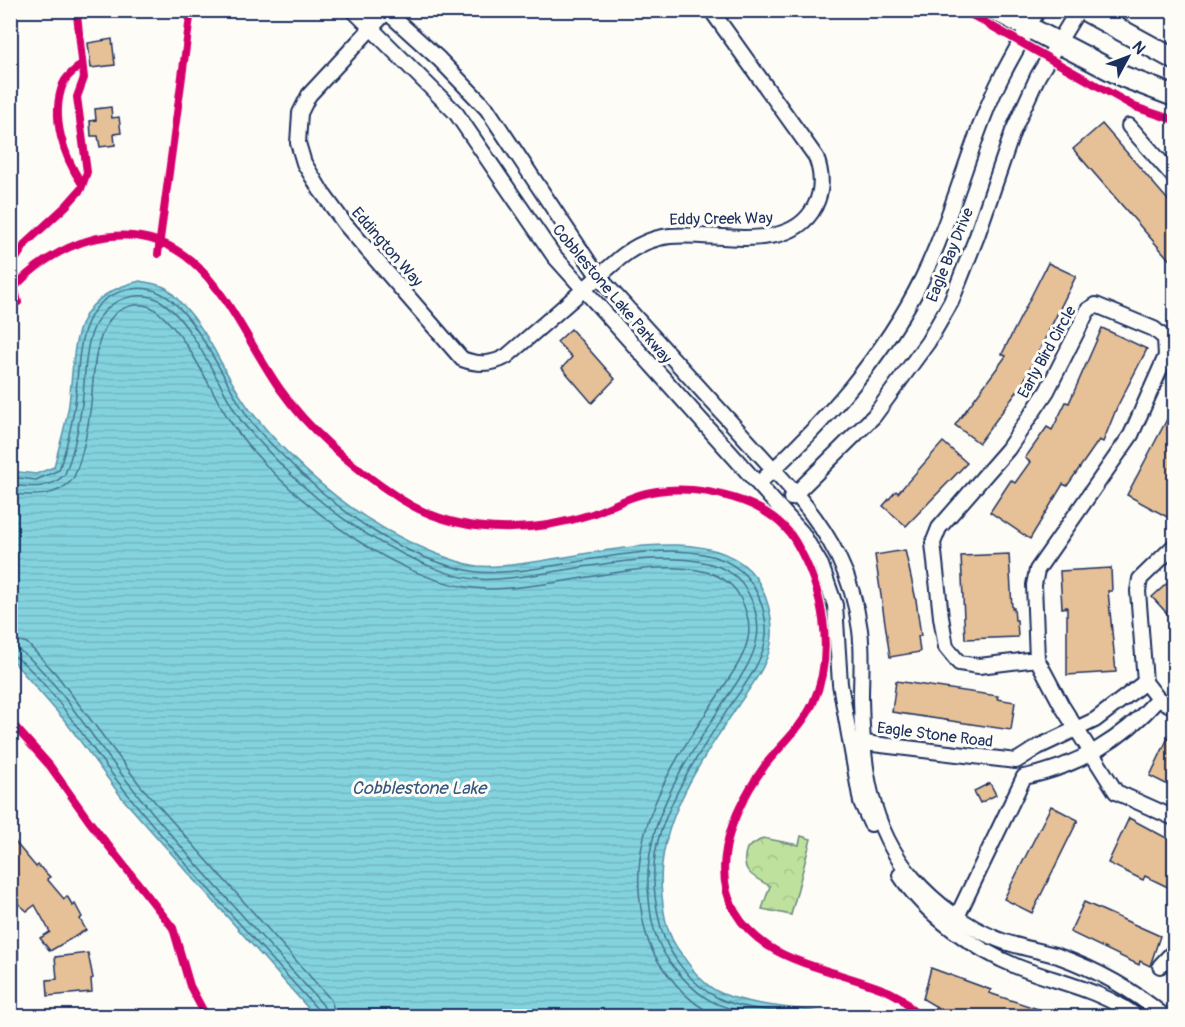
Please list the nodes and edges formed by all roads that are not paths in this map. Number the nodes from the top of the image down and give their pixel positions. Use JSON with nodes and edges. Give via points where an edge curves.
{"nodes":[{"id":1,"x":353,"y":10,"type":"edge"},
{"id":2,"x":711,"y":10,"type":"edge"},
{"id":3,"x":996,"y":10,"type":"edge"},
{"id":4,"x":1078,"y":10,"type":"edge"},
{"id":5,"x":1084,"y":10,"type":"edge"},
{"id":6,"x":387,"y":11,"type":"edge"},
{"id":7,"x":1033,"y":19,"type":"edge"},
{"id":8,"x":372,"y":28,"type":"junction"},
{"id":9,"x":1057,"y":43,"type":"junction"},
{"id":10,"x":1174,"y":59,"type":"edge"},
{"id":11,"x":1174,"y":96,"type":"edge"},
{"id":12,"x":1129,"y":126,"type":"dead end"},
{"id":13,"x":1174,"y":177,"type":"edge"},
{"id":14,"x":598,"y":276,"type":"junction"},
{"id":15,"x":583,"y":290,"type":"junction"},
{"id":16,"x":774,"y":470,"type":"junction"},
{"id":17,"x":759,"y":483,"type":"junction"},
{"id":18,"x":795,"y":493,"type":"junction"},
{"id":19,"x":781,"y":508,"type":"junction"},
{"id":20,"x":1174,"y":546,"type":"edge"},
{"id":21,"x":855,"y":603,"type":"junction"},
{"id":22,"x":835,"y":605,"type":"junction"},
{"id":23,"x":1037,"y":659,"type":"junction"},
{"id":24,"x":1145,"y":682,"type":"junction"},
{"id":25,"x":1158,"y":699,"type":"junction"},
{"id":26,"x":1174,"y":707,"type":"edge"},
{"id":27,"x":1077,"y":729,"type":"junction"},
{"id":28,"x":856,"y":742,"type":"junction"},
{"id":29,"x":1093,"y":752,"type":"junction"},
{"id":30,"x":1016,"y":761,"type":"junction"},
{"id":31,"x":1024,"y":777,"type":"junction"},
{"id":32,"x":1174,"y":818,"type":"edge"},
{"id":33,"x":955,"y":921,"type":"junction"},
{"id":34,"x":1174,"y":951,"type":"edge"},
{"id":35,"x":10,"y":952,"type":"edge"},
{"id":36,"x":1160,"y":966,"type":"dead end"},
{"id":37,"x":1091,"y":970,"type":"junction"},
{"id":38,"x":10,"y":986,"type":"edge"},
{"id":39,"x":1084,"y":988,"type":"junction"},
{"id":40,"x":1136,"y":1017,"type":"edge"},
{"id":41,"x":1164,"y":1017,"type":"edge"}],
"edges":[{"from":1,"to":8,"type":"street","name":"Cobblestone Lake Parkway"},
{"from":2,"to":14,"type":"street","name":"Eddy Creek Way","via":[[816,157],[821,184],[817,203],[807,219],[783,234],[660,237],[629,251]]},
{"from":3,"to":7,"type":"street"},
{"from":4,"to":9,"type":"street","name":"Eagle Bay Drive"},
{"from":5,"to":10,"type":"street"},
{"from":6,"to":8,"type":"street"},
{"from":6,"to":14,"type":"street","name":"Cobblestone Lake Parkway","via":[[487,109]]},
{"from":7,"to":9,"type":"street"},
{"from":7,"to":16,"type":"street","name":"Eagle Bay Drive","via":[[984,115],[949,220],[901,316],[843,398]]},
{"from":8,"to":15,"type":"street","name":"Cobblestone Lake Parkway","via":[[456,113],[554,256]]},
{"from":8,"to":15,"type":"street","name":"Eddington Way","via":[[309,95],[298,123],[304,163],[345,224],[462,358],[475,363],[507,356]]},
{"from":9,"to":11,"type":"street","via":[[1124,77]]},
{"from":9,"to":18,"type":"street","name":"Eagle Bay Drive","via":[[1012,131],[951,302],[874,416]]},
{"from":12,"to":13,"type":"street"},
{"from":14,"to":15,"type":"street","name":"Eddy Creek Way"},
{"from":14,"to":16,"type":"street","name":"Cobblestone Lake Parkway"},
{"from":15,"to":17,"type":"street","name":"Cobblestone Lake Parkway"},
{"from":16,"to":17,"type":"street","name":"Eagle Bay Drive"},
{"from":16,"to":18,"type":"street","name":"Cobblestone Lake Parkway"},
{"from":17,"to":19,"type":"street","name":"Cobblestone Lake Parkway"},
{"from":18,"to":19,"type":"street","name":"Eagle Bay Drive"},
{"from":18,"to":21,"type":"street","name":"Cobblestone Lake Parkway","via":[[818,520],[842,562]]},
{"from":19,"to":22,"type":"street","name":"Cobblestone Lake Parkway","via":[[802,532],[821,565]]},
{"from":20,"to":24,"type":"street","via":[[1140,579],[1138,618]]},
{"from":21,"to":22,"type":"street"},
{"from":21,"to":28,"type":"street","name":"Cobblestone Lake Parkway","via":[[861,632]]},
{"from":22,"to":28,"type":"street","name":"Cobblestone Lake Parkway","via":[[840,684]]},
{"from":23,"to":23,"type":"street","name":"Early Bird Circle","via":[[979,666],[959,663],[952,656],[946,647],[933,543],[939,528],[1008,449],[1047,391],[1088,310],[1096,305],[1154,329],[1165,338],[1166,356],[1131,435],[1037,570]]},
{"from":23,"to":27,"type":"street","name":"Early Bird Circle"},
{"from":24,"to":25,"type":"street"},
{"from":24,"to":27,"type":"street"},
{"from":25,"to":26,"type":"street"},
{"from":25,"to":29,"type":"street","via":[[1120,737]]},
{"from":27,"to":29,"type":"street","name":"Early Bird Circle"},
{"from":27,"to":30,"type":"street"},
{"from":28,"to":30,"type":"street","name":"Eagle Stone Road"},
{"from":28,"to":33,"type":"street","name":"Cobblestone Lake Parkway","via":[[861,801],[886,854],[911,889]]},
{"from":29,"to":31,"type":"street","via":[[1067,766]]},
{"from":29,"to":32,"type":"street","name":"Early Bird Circle","via":[[1116,792]]},
{"from":30,"to":31,"type":"street"},
{"from":31,"to":33,"type":"street"},
{"from":33,"to":37,"type":"street","name":"Cobblestone Lake Parkway","via":[[995,939]]},
{"from":33,"to":39,"type":"street","name":"Cobblestone Lake Parkway","via":[[988,952],[1018,967]]},
{"from":34,"to":36,"type":"street"},
{"from":35,"to":38,"type":"street"},
{"from":37,"to":39,"type":"street"},
{"from":37,"to":41,"type":"street","name":"Cobblestone Lake Parkway","via":[[1136,995]]},
{"from":39,"to":40,"type":"street","name":"Cobblestone Lake Parkway"}]}
